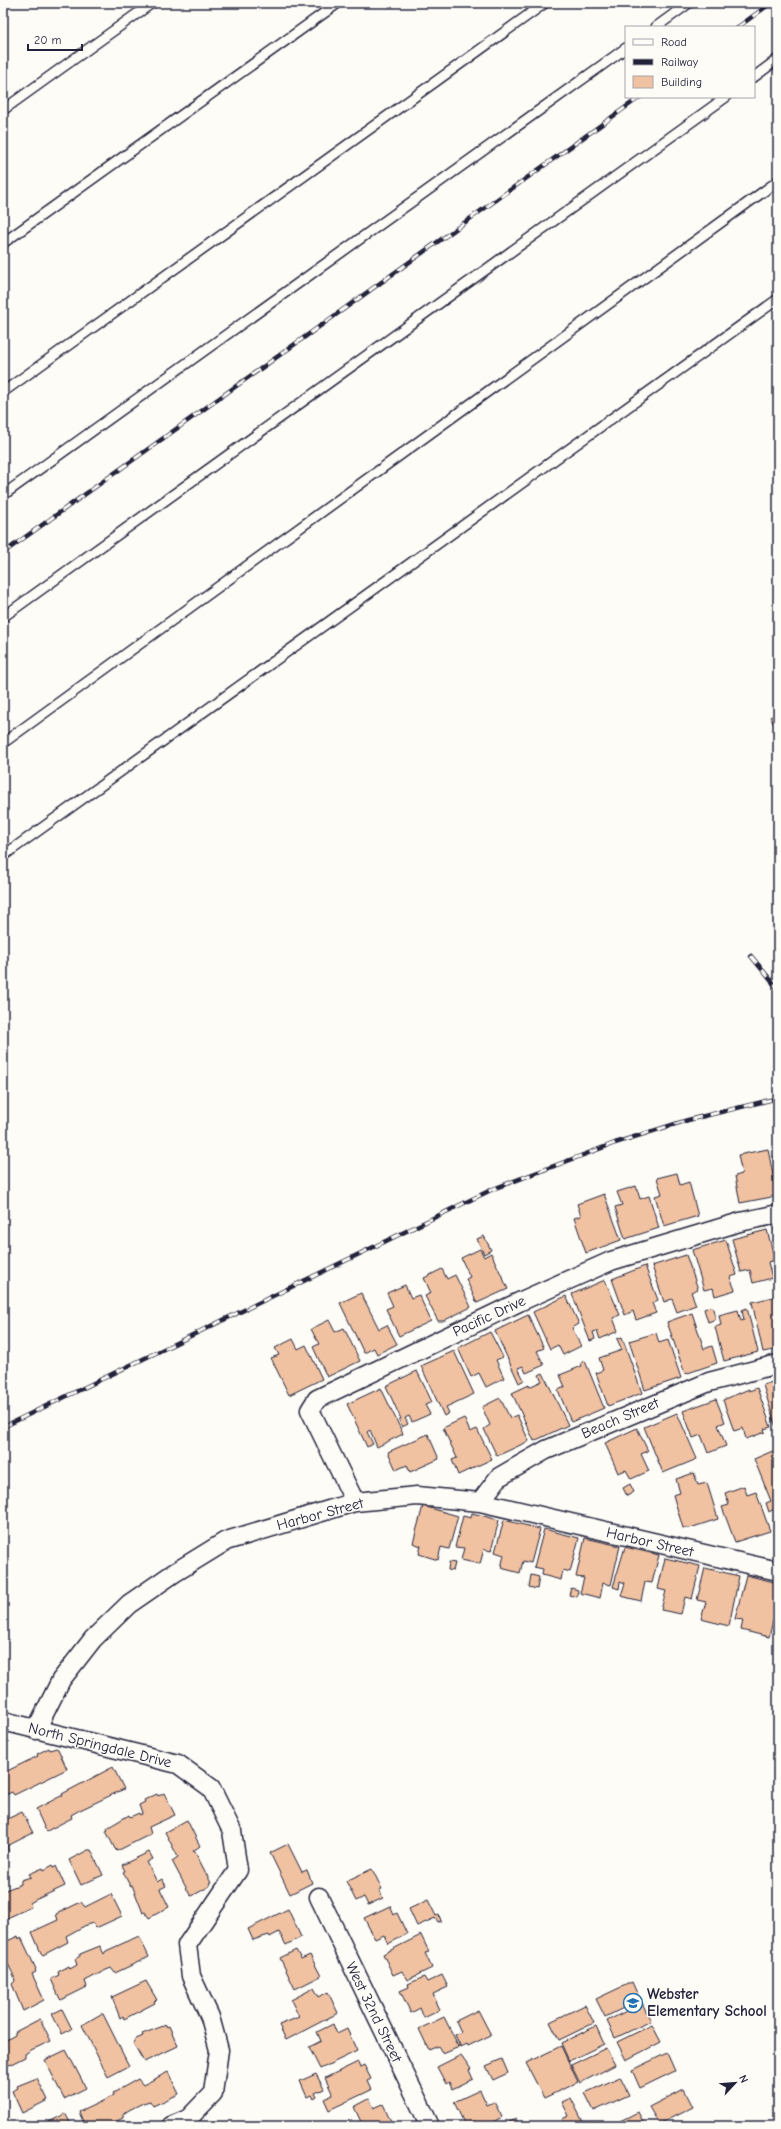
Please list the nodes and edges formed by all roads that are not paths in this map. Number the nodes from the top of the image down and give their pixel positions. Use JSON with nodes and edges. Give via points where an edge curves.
{"nodes":[{"id":1,"x":152,"y":3,"type":"edge"},
{"id":2,"x":338,"y":3,"type":"edge"},
{"id":3,"x":545,"y":3,"type":"edge"},
{"id":4,"x":689,"y":3,"type":"edge"},
{"id":5,"x":657,"y":26,"type":"edge"},
{"id":6,"x":625,"y":49,"type":"edge"},
{"id":7,"x":778,"y":59,"type":"edge"},
{"id":8,"x":755,"y":76,"type":"edge"},
{"id":9,"x":725,"y":98,"type":"edge"},
{"id":10,"x":3,"y":110,"type":"edge"},
{"id":11,"x":778,"y":181,"type":"edge"},
{"id":12,"x":3,"y":243,"type":"edge"},
{"id":13,"x":778,"y":300,"type":"edge"},
{"id":14,"x":3,"y":392,"type":"edge"},
{"id":15,"x":3,"y":495,"type":"edge"},
{"id":16,"x":3,"y":617,"type":"edge"},
{"id":17,"x":3,"y":744,"type":"edge"},
{"id":18,"x":3,"y":856,"type":"edge"},
{"id":19,"x":778,"y":1214,"type":"edge"},
{"id":20,"x":778,"y":1364,"type":"edge"},
{"id":21,"x":355,"y":1502,"type":"junction"},
{"id":22,"x":480,"y":1502,"type":"junction"},
{"id":23,"x":778,"y":1571,"type":"edge"},
{"id":24,"x":3,"y":1721,"type":"edge"},
{"id":25,"x":36,"y":1730,"type":"junction"},
{"id":26,"x":319,"y":1897,"type":"dead end"},
{"id":27,"x":171,"y":2126,"type":"edge"},
{"id":28,"x":430,"y":2126,"type":"edge"}],
"edges":[{"from":1,"to":10,"type":"lane"},
{"from":2,"to":12,"type":"lane"},
{"from":3,"to":14,"type":"lane"},
{"from":4,"to":5,"type":"lane"},
{"from":6,"to":15,"type":"lane"},
{"from":7,"to":8,"type":"lane"},
{"from":9,"to":16,"type":"lane"},
{"from":11,"to":17,"type":"lane"},
{"from":13,"to":18,"type":"lane"},
{"from":19,"to":21,"type":"street","name":"Pacific Drive","via":[[740,1222],[611,1262],[519,1302],[317,1399],[310,1410]]},
{"from":20,"to":22,"type":"street","name":"Beach Street","via":[[710,1382],[546,1450],[500,1477]]},
{"from":21,"to":22,"type":"street","name":"Harbor Street","via":[[417,1496]]},
{"from":21,"to":25,"type":"street","name":"Harbor Street","via":[[226,1541],[174,1572],[129,1604],[93,1639],[61,1680]]},
{"from":22,"to":23,"type":"street","name":"Harbor Street"},
{"from":24,"to":25,"type":"street","name":"North Springdale Drive"},
{"from":25,"to":27,"type":"street","name":"North Springdale Drive","via":[[178,1764],[211,1788],[232,1831],[238,1870],[187,1945],[191,1976],[210,2017],[219,2050],[213,2093],[188,2119]]},
{"from":26,"to":28,"type":"street","name":"West 32nd Street"}]}
